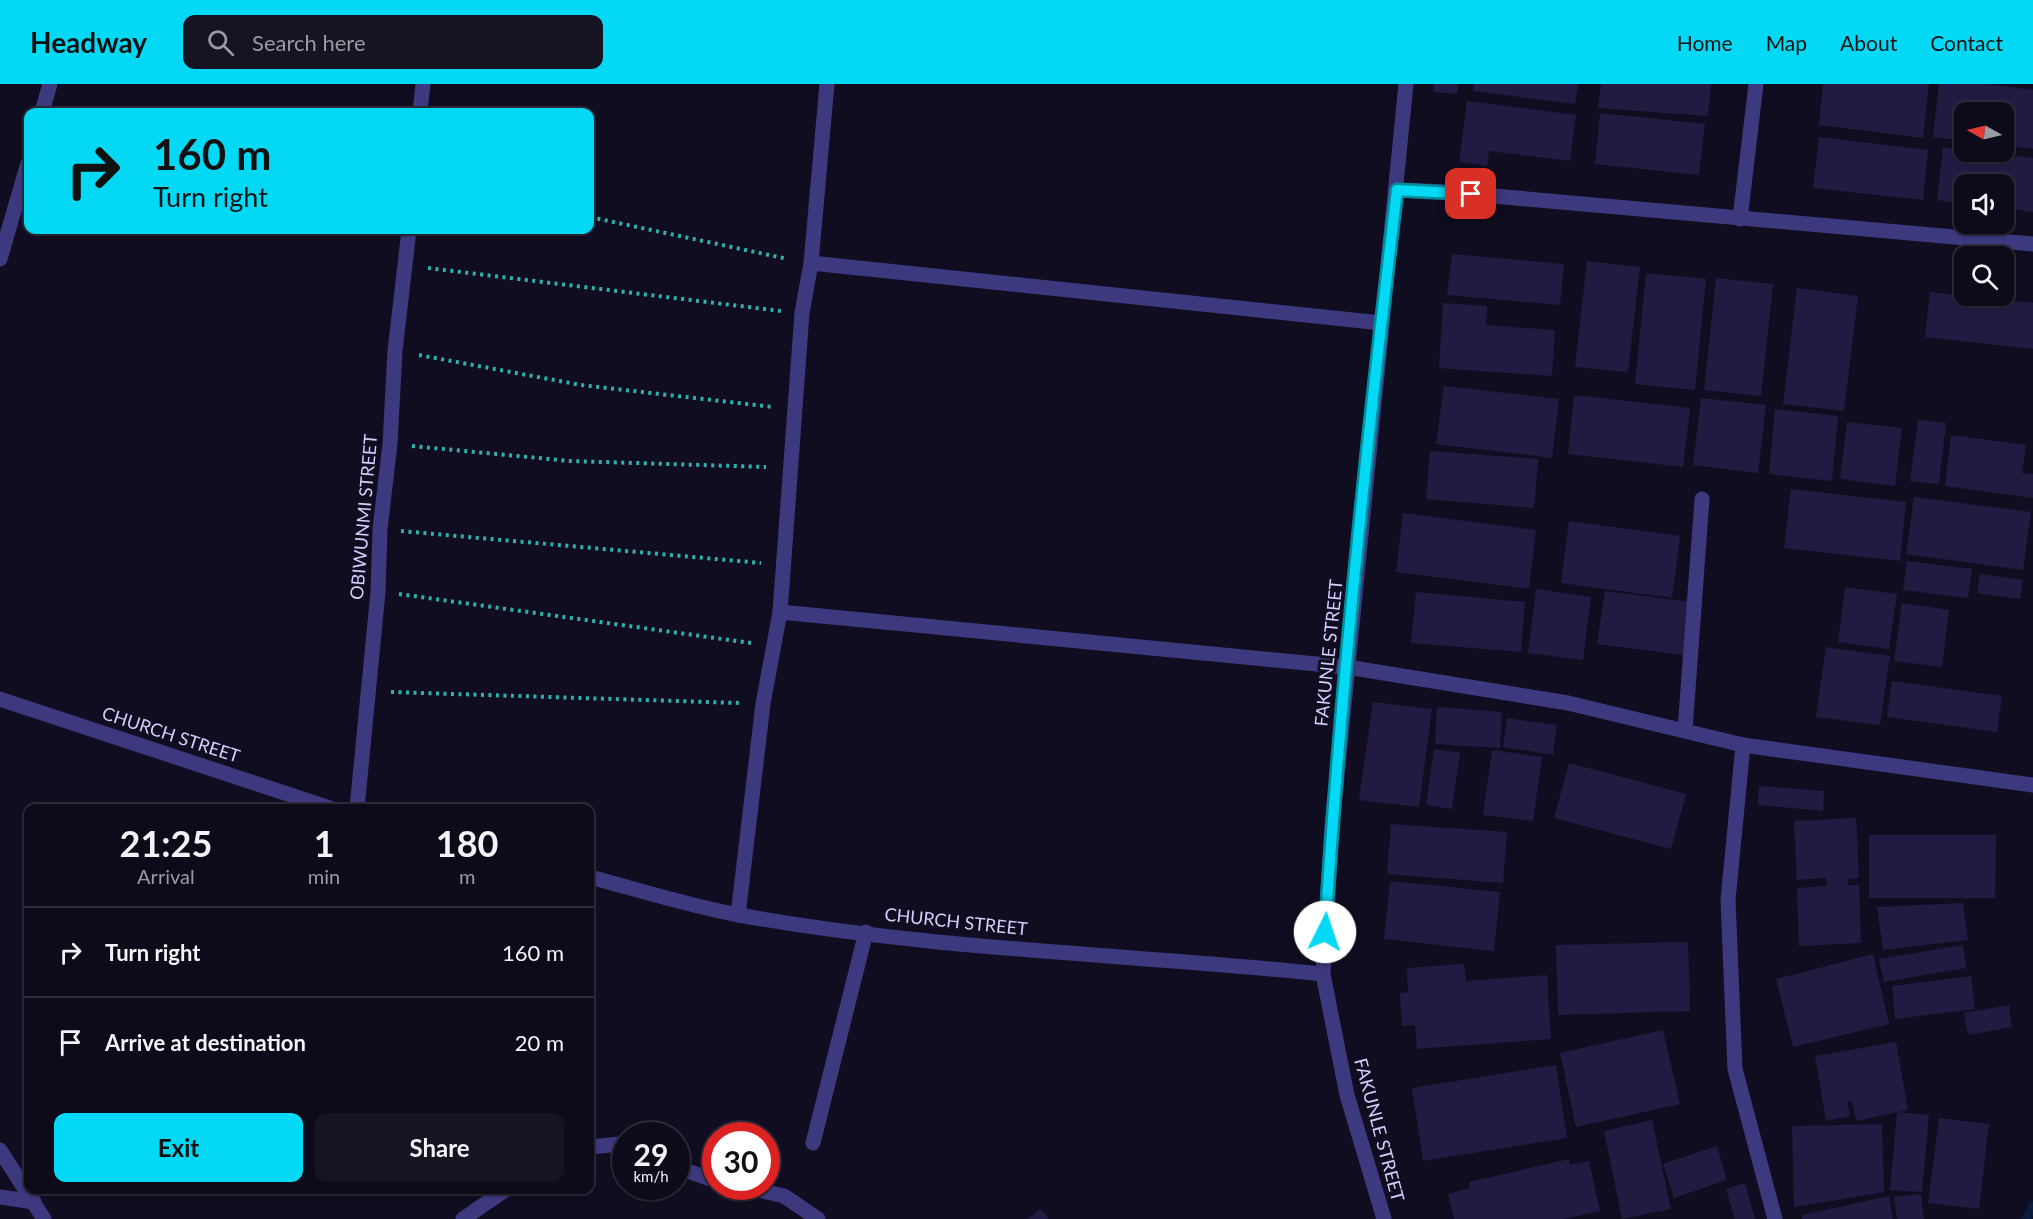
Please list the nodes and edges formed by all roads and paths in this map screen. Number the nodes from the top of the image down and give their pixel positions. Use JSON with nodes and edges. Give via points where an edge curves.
{"nodes":[{"id":1,"x":50,"y":84,"type":"edge"},
{"id":2,"x":423,"y":84,"type":"edge"},
{"id":3,"x":827,"y":84,"type":"edge"},
{"id":4,"x":1406,"y":84,"type":"edge"},
{"id":5,"x":1756,"y":84,"type":"edge"},
{"id":6,"x":43,"y":108,"type":"edge"},
{"id":7,"x":420,"y":108,"type":"edge"},
{"id":8,"x":24,"y":177,"type":"edge"},
{"id":9,"x":1397,"y":190,"type":"junction"},
{"id":10,"x":594,"y":218,"type":"edge"},
{"id":11,"x":1740,"y":219,"type":"junction"},
{"id":12,"x":409,"y":234,"type":"edge"},
{"id":13,"x":2033,"y":244,"type":"edge"},
{"id":14,"x":0,"y":259,"type":"edge"},
{"id":15,"x":811,"y":263,"type":"junction"},
{"id":16,"x":406,"y":266,"type":"junction"},
{"id":17,"x":802,"y":313,"type":"junction"},
{"id":18,"x":1381,"y":323,"type":"junction"},
{"id":19,"x":395,"y":351,"type":"junction"},
{"id":20,"x":796,"y":410,"type":"junction"},
{"id":21,"x":390,"y":444,"type":"junction"},
{"id":22,"x":792,"y":468,"type":"junction"},
{"id":23,"x":1701,"y":499,"type":"dead end"},
{"id":24,"x":380,"y":529,"type":"junction"},
{"id":25,"x":785,"y":565,"type":"junction"},
{"id":26,"x":378,"y":591,"type":"junction"},
{"id":27,"x":780,"y":612,"type":"junction"},
{"id":28,"x":774,"y":646,"type":"junction"},
{"id":29,"x":1347,"y":667,"type":"junction"},
{"id":30,"x":366,"y":691,"type":"junction"},
{"id":31,"x":0,"y":699,"type":"edge"},
{"id":32,"x":763,"y":704,"type":"junction"},
{"id":33,"x":1685,"y":730,"type":"junction"},
{"id":34,"x":1743,"y":745,"type":"junction"},
{"id":35,"x":2033,"y":785,"type":"edge"},
{"id":36,"x":318,"y":804,"type":"edge"},
{"id":37,"x":357,"y":804,"type":"edge"},
{"id":38,"x":594,"y":878,"type":"edge"},
{"id":39,"x":738,"y":915,"type":"junction"},
{"id":40,"x":866,"y":932,"type":"junction"},
{"id":41,"x":1323,"y":974,"type":"junction"},
{"id":42,"x":813,"y":1143,"type":"dead end"},
{"id":43,"x":612,"y":1145,"type":"edge"},
{"id":44,"x":594,"y":1147,"type":"edge"},
{"id":45,"x":0,"y":1150,"type":"edge"},
{"id":46,"x":24,"y":1187,"type":"edge"},
{"id":47,"x":29,"y":1194,"type":"edge"},
{"id":48,"x":499,"y":1194,"type":"edge"},
{"id":49,"x":780,"y":1195,"type":"edge"},
{"id":50,"x":0,"y":1197,"type":"edge"},
{"id":51,"x":34,"y":1202,"type":"junction"},
{"id":52,"x":44,"y":1219,"type":"edge"},
{"id":53,"x":463,"y":1219,"type":"edge"},
{"id":54,"x":818,"y":1219,"type":"edge"},
{"id":55,"x":1384,"y":1219,"type":"edge"},
{"id":56,"x":1775,"y":1219,"type":"edge"}],
"edges":[{"from":1,"to":6,"type":"street"},
{"from":2,"to":7,"type":"street"},
{"from":3,"to":15,"type":"street"},
{"from":4,"to":9,"type":"street","name":"FAKUNLE STREET"},
{"from":5,"to":11,"type":"street"},
{"from":8,"to":14,"type":"street"},
{"from":9,"to":11,"type":"street"},
{"from":9,"to":18,"type":"street","name":"FAKUNLE STREET"},
{"from":10,"to":15,"type":"path"},
{"from":11,"to":13,"type":"street"},
{"from":12,"to":16,"type":"street","name":"OBIWUNMI STREET"},
{"from":15,"to":17,"type":"street"},
{"from":15,"to":18,"type":"street"},
{"from":16,"to":17,"type":"path"},
{"from":16,"to":19,"type":"street","name":"OBIWUNMI STREET"},
{"from":17,"to":20,"type":"street"},
{"from":18,"to":29,"type":"street","name":"FAKUNLE STREET"},
{"from":19,"to":20,"type":"path","via":[[581,386]]},
{"from":19,"to":21,"type":"street","name":"OBIWUNMI STREET"},
{"from":20,"to":22,"type":"street"},
{"from":21,"to":22,"type":"path","via":[[570,461]]},
{"from":21,"to":24,"type":"street","name":"OBIWUNMI STREET"},
{"from":22,"to":25,"type":"street"},
{"from":23,"to":33,"type":"street"},
{"from":24,"to":25,"type":"path"},
{"from":24,"to":26,"type":"street","name":"OBIWUNMI STREET"},
{"from":25,"to":27,"type":"street"},
{"from":26,"to":28,"type":"path"},
{"from":26,"to":30,"type":"street","name":"OBIWUNMI STREET"},
{"from":27,"to":28,"type":"street"},
{"from":27,"to":29,"type":"street"},
{"from":28,"to":32,"type":"street"},
{"from":29,"to":33,"type":"street","via":[[1568,703]]},
{"from":29,"to":41,"type":"street","name":"FAKUNLE STREET"},
{"from":30,"to":32,"type":"path"},
{"from":30,"to":37,"type":"street","name":"OBIWUNMI STREET"},
{"from":31,"to":36,"type":"street","name":"CHURCH STREET"},
{"from":32,"to":39,"type":"street"},
{"from":33,"to":34,"type":"street"},
{"from":34,"to":35,"type":"street"},
{"from":34,"to":56,"type":"street","via":[[1728,900],[1735,1069]]},
{"from":38,"to":39,"type":"street","name":"CHURCH STREET"},
{"from":39,"to":40,"type":"street","name":"CHURCH STREET"},
{"from":40,"to":41,"type":"street","name":"CHURCH STREET","via":[[987,947]]},
{"from":40,"to":42,"type":"street"},
{"from":41,"to":55,"type":"street","name":"FAKUNLE STREET","via":[[1347,1095]]},
{"from":43,"to":44,"type":"street"},
{"from":45,"to":46,"type":"street"},
{"from":47,"to":51,"type":"street"},
{"from":48,"to":53,"type":"street"},
{"from":49,"to":54,"type":"street"},
{"from":50,"to":51,"type":"street"},
{"from":51,"to":52,"type":"street"}]}
